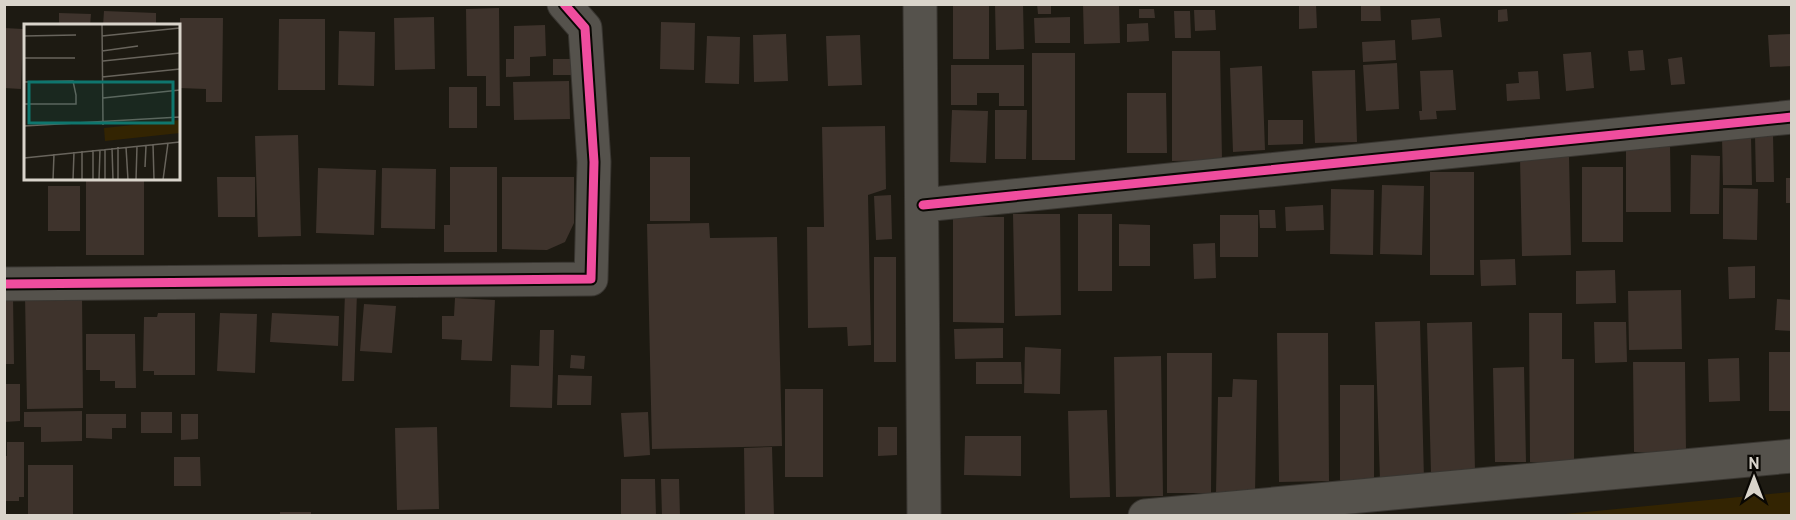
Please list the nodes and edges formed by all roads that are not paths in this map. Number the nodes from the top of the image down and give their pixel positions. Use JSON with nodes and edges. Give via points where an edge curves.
{"nodes":[{"id":1,"x":564,"y":4,"type":"edge"},
{"id":2,"x":920,"y":4,"type":"edge"},
{"id":3,"x":1791,"y":117,"type":"edge"},
{"id":4,"x":922,"y":205,"type":"junction"},
{"id":5,"x":4,"y":284,"type":"edge"},
{"id":6,"x":1791,"y":456,"type":"edge"},
{"id":7,"x":924,"y":516,"type":"edge"},
{"id":8,"x":1145,"y":516,"type":"edge"}],
"edges":[{"from":1,"to":5,"type":"street","via":[[585,28],[594,162],[591,279]]},
{"from":2,"to":4,"type":"street"},
{"from":3,"to":4,"type":"street"},
{"from":4,"to":7,"type":"street"},
{"from":6,"to":8,"type":"street"}]}
